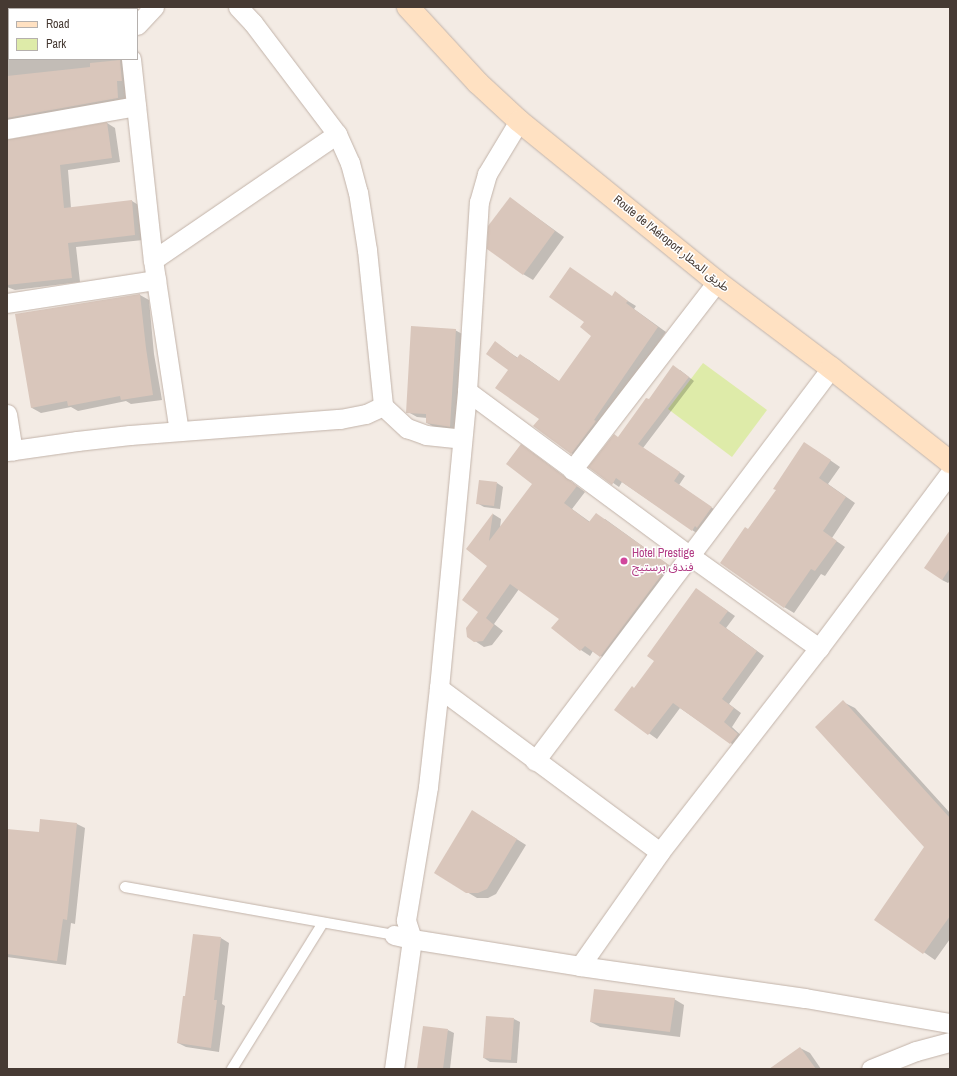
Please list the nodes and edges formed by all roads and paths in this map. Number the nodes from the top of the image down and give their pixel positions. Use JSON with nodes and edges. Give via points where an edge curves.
{"nodes":[{"id":1,"x":154,"y":7,"type":"edge"},
{"id":2,"x":238,"y":7,"type":"edge"},
{"id":3,"x":408,"y":7,"type":"edge"},
{"id":4,"x":138,"y":24,"type":"edge"},
{"id":5,"x":130,"y":60,"type":"edge"},
{"id":6,"x":136,"y":106,"type":"junction"},
{"id":7,"x":519,"y":121,"type":"junction"},
{"id":8,"x":7,"y":129,"type":"edge"},
{"id":9,"x":338,"y":134,"type":"junction"},
{"id":10,"x":153,"y":260,"type":"junction"},
{"id":11,"x":156,"y":280,"type":"junction"},
{"id":12,"x":717,"y":282,"type":"junction"},
{"id":13,"x":7,"y":303,"type":"edge"},
{"id":14,"x":831,"y":368,"type":"junction"},
{"id":15,"x":467,"y":391,"type":"junction"},
{"id":16,"x":383,"y":406,"type":"junction"},
{"id":17,"x":7,"y":414,"type":"edge"},
{"id":18,"x":179,"y":430,"type":"junction"},
{"id":19,"x":462,"y":439,"type":"junction"},
{"id":20,"x":10,"y":451,"type":"edge"},
{"id":21,"x":950,"y":462,"type":"edge"},
{"id":22,"x":572,"y":470,"type":"junction"},
{"id":23,"x":950,"y":473,"type":"edge"},
{"id":24,"x":689,"y":555,"type":"junction"},
{"id":25,"x":819,"y":648,"type":"junction"},
{"id":26,"x":439,"y":688,"type":"junction"},
{"id":27,"x":535,"y":761,"type":"junction"},
{"id":28,"x":660,"y":852,"type":"junction"},
{"id":29,"x":125,"y":887,"type":"dead end"},
{"id":30,"x":322,"y":923,"type":"junction"},
{"id":31,"x":394,"y":934,"type":"joint"},
{"id":32,"x":412,"y":939,"type":"junction"},
{"id":33,"x":580,"y":966,"type":"junction"},
{"id":34,"x":950,"y":1023,"type":"edge"},
{"id":35,"x":950,"y":1042,"type":"edge"},
{"id":36,"x":232,"y":1069,"type":"edge"},
{"id":37,"x":394,"y":1069,"type":"edge"},
{"id":38,"x":871,"y":1069,"type":"edge"}],
"edges":[{"from":1,"to":4,"type":"street"},
{"from":2,"to":9,"type":"street"},
{"from":3,"to":7,"type":"street","name":"Route de l'Aéroport طريق المطار","via":[[478,83]]},
{"from":5,"to":6,"type":"street"},
{"from":6,"to":8,"type":"street"},
{"from":6,"to":10,"type":"street"},
{"from":7,"to":12,"type":"street","name":"Route de l'Aéroport طريق المطار"},
{"from":7,"to":15,"type":"street","via":[[487,174],[479,202]]},
{"from":9,"to":10,"type":"street"},
{"from":9,"to":16,"type":"street","via":[[350,163],[367,250]]},
{"from":10,"to":11,"type":"street"},
{"from":11,"to":13,"type":"street"},
{"from":11,"to":18,"type":"street"},
{"from":12,"to":14,"type":"street","name":"Route de l'Aéroport طريق المطار"},
{"from":12,"to":22,"type":"street"},
{"from":14,"to":21,"type":"street","name":"Route de l'Aéroport طريق المطار"},
{"from":14,"to":24,"type":"street"},
{"from":15,"to":19,"type":"street"},
{"from":15,"to":22,"type":"street"},
{"from":16,"to":18,"type":"street","via":[[366,414],[340,419]]},
{"from":16,"to":19,"type":"street","via":[[407,428],[426,435]]},
{"from":17,"to":20,"type":"street"},
{"from":18,"to":20,"type":"street"},
{"from":19,"to":26,"type":"street"},
{"from":22,"to":24,"type":"street"},
{"from":23,"to":25,"type":"street"},
{"from":24,"to":25,"type":"street"},
{"from":24,"to":27,"type":"street"},
{"from":25,"to":28,"type":"street"},
{"from":26,"to":27,"type":"street"},
{"from":26,"to":32,"type":"street","via":[[428,788],[406,920]]},
{"from":27,"to":28,"type":"street"},
{"from":28,"to":33,"type":"street"},
{"from":29,"to":30,"type":"lane"},
{"from":30,"to":31,"type":"lane"},
{"from":30,"to":36,"type":"lane"},
{"from":31,"to":32,"type":"street"},
{"from":32,"to":33,"type":"street"},
{"from":32,"to":37,"type":"street"},
{"from":33,"to":34,"type":"street","via":[[805,998]]},
{"from":35,"to":38,"type":"street","via":[[916,1051]]}]}
